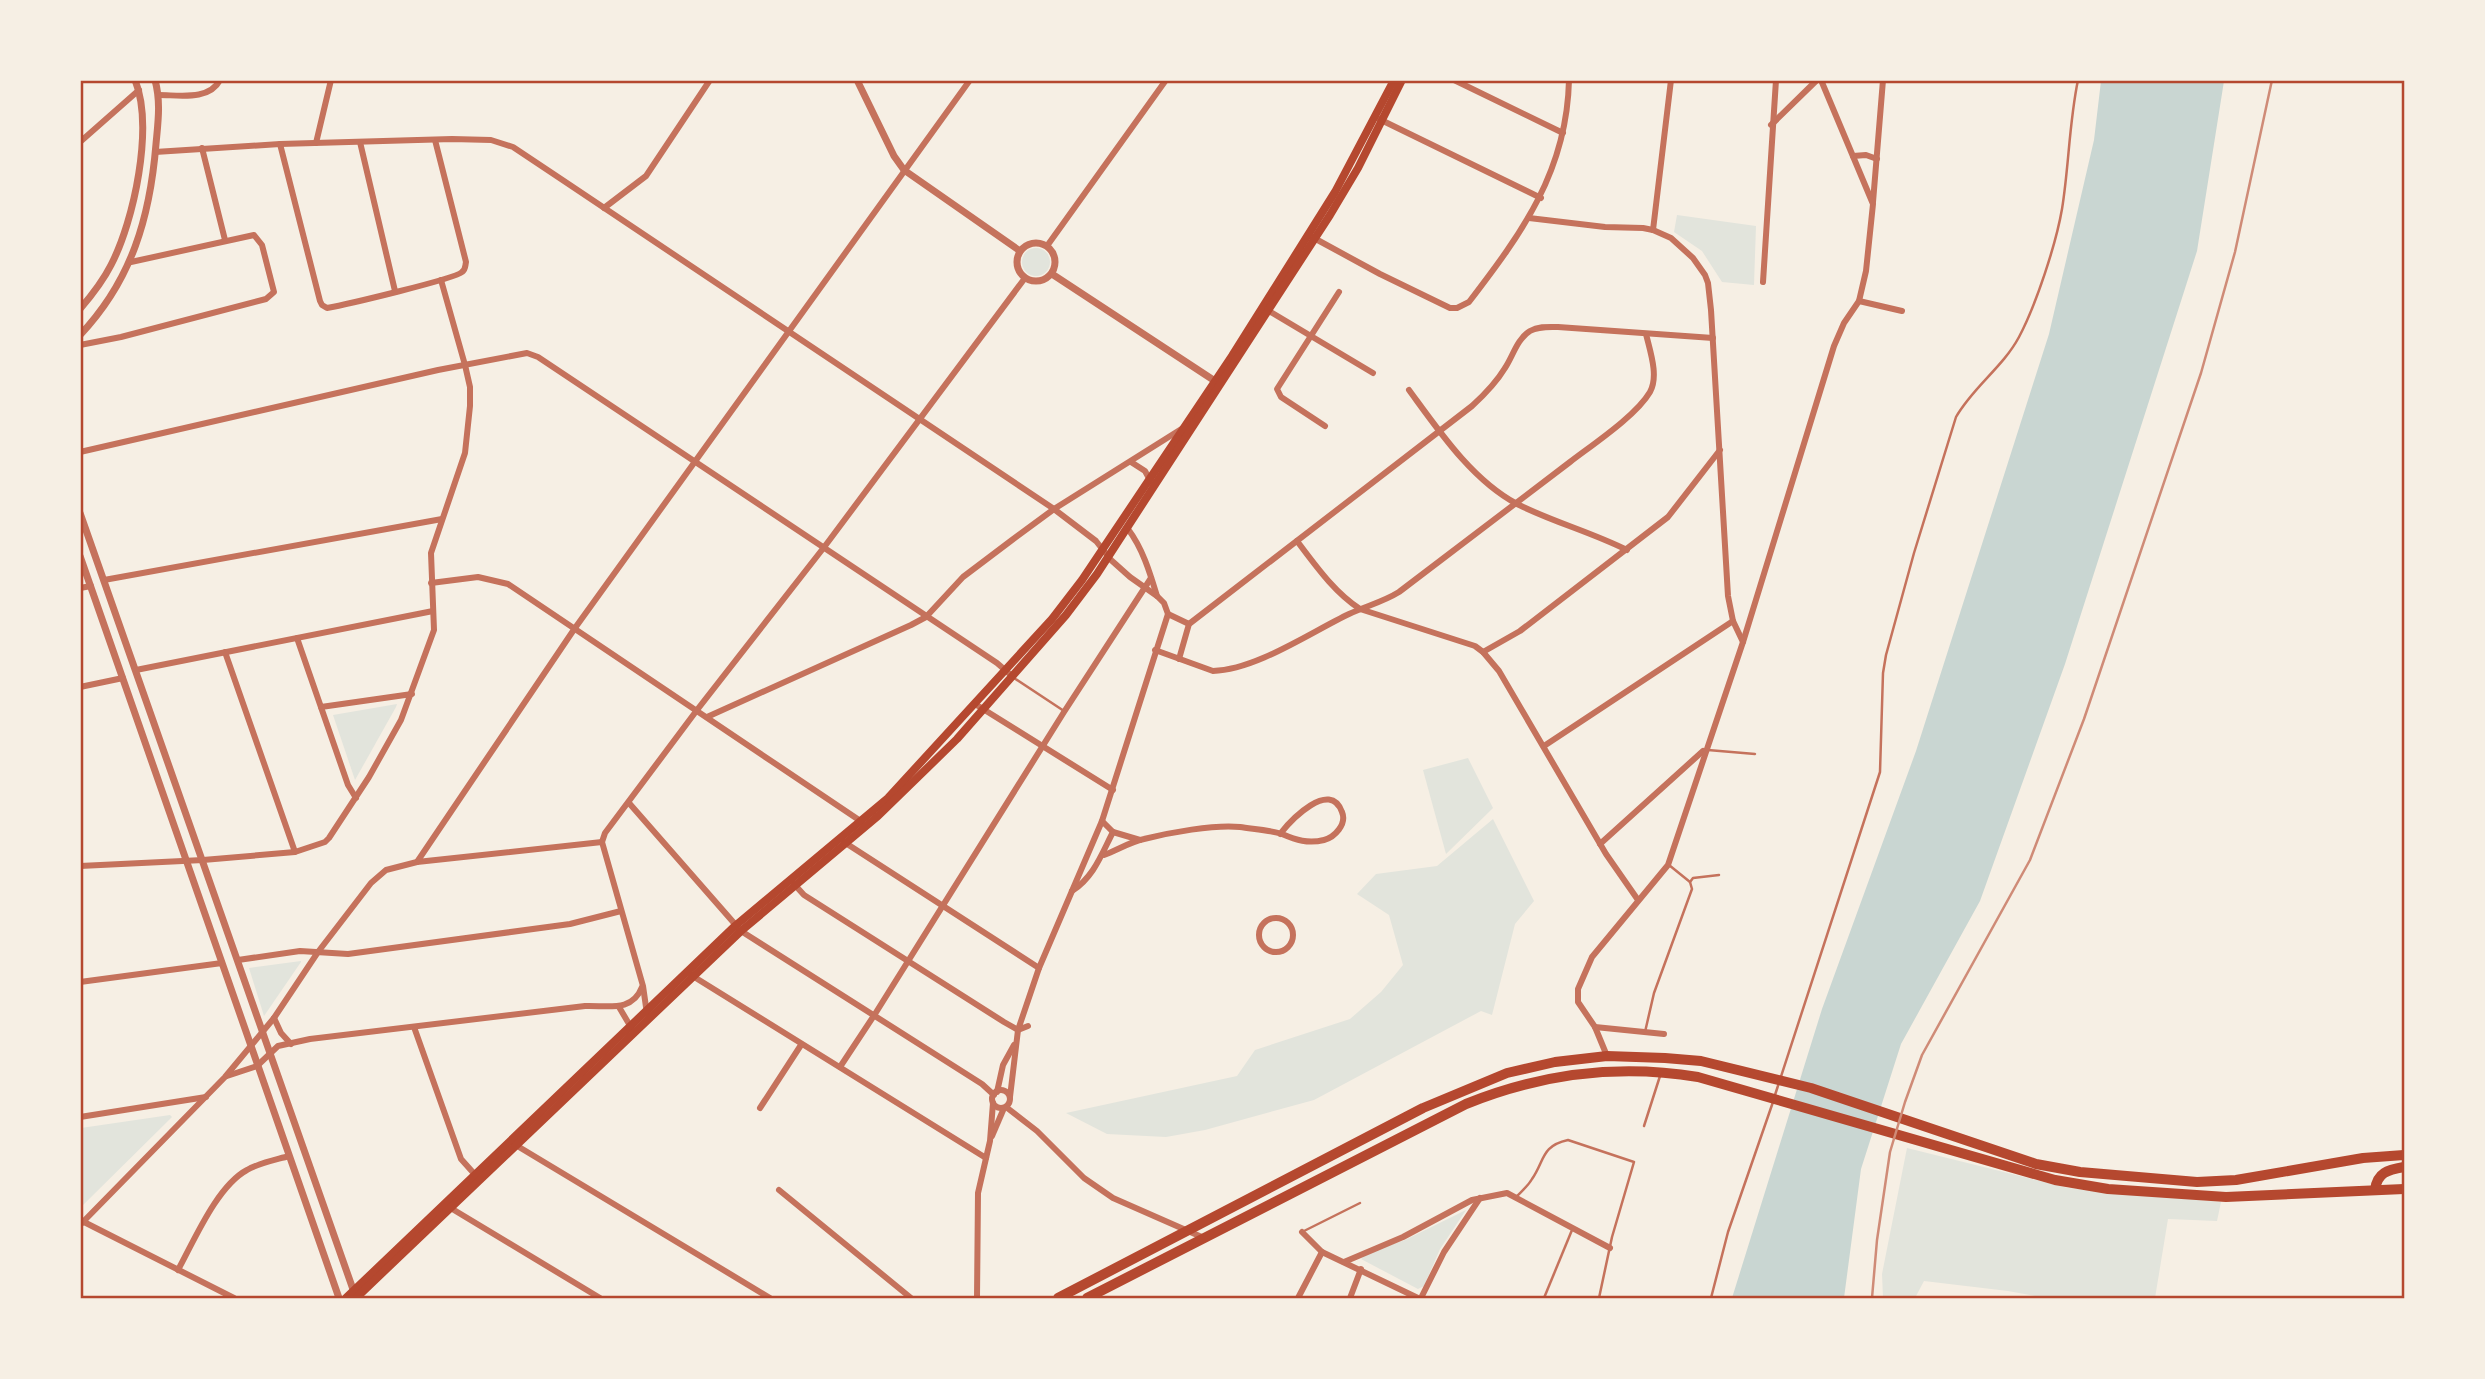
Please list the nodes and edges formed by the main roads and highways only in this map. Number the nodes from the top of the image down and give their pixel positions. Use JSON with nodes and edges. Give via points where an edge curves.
{"nodes":[{"id":1,"x":1394,"y":80,"type":"edge"},
{"id":2,"x":1402,"y":80,"type":"edge"},
{"id":3,"x":1379,"y":119,"type":"junction"},
{"id":4,"x":1312,"y":237,"type":"junction"},
{"id":5,"x":1220,"y":385,"type":"junction"},
{"id":6,"x":1106,"y":553,"type":"junction"},
{"id":7,"x":2404,"y":1155,"type":"edge"},
{"id":8,"x":2404,"y":1167,"type":"edge"},
{"id":9,"x":2404,"y":1189,"type":"edge"},
{"id":10,"x":2375,"y":1190,"type":"junction"},
{"id":11,"x":356,"y":1296,"type":"edge"},
{"id":12,"x":346,"y":1298,"type":"edge"},
{"id":13,"x":1058,"y":1298,"type":"edge"},
{"id":14,"x":1087,"y":1298,"type":"edge"}],
"edges":[{"from":1,"to":3,"type":"main road"},
{"from":2,"to":3,"type":"main road"},
{"from":3,"to":4,"type":"main road"},
{"from":4,"to":5,"type":"main road"},
{"from":4,"to":5,"type":"main road"},
{"from":5,"to":6,"type":"main road","via":[[1186,426]]},
{"from":5,"to":6,"type":"main road","via":[[1128,530]]},
{"from":6,"to":11,"type":"main road","via":[[1077,602],[1008,673],[933,764],[738,928]]},
{"from":7,"to":13,"type":"main road","via":[[2236,1180],[2197,1182],[2080,1172],[2036,1164],[1811,1088],[1701,1061],[1607,1056],[1507,1073],[1457,1093]]},
{"from":8,"to":10,"type":"main road","via":[[2380,1175]]},
{"from":9,"to":10,"type":"main road"},
{"from":10,"to":14,"type":"main road","via":[[2226,1197],[2108,1189],[2055,1180],[1698,1077],[1612,1070],[1532,1081],[1439,1116]]},
{"from":11,"to":12,"type":"main road"}]}
